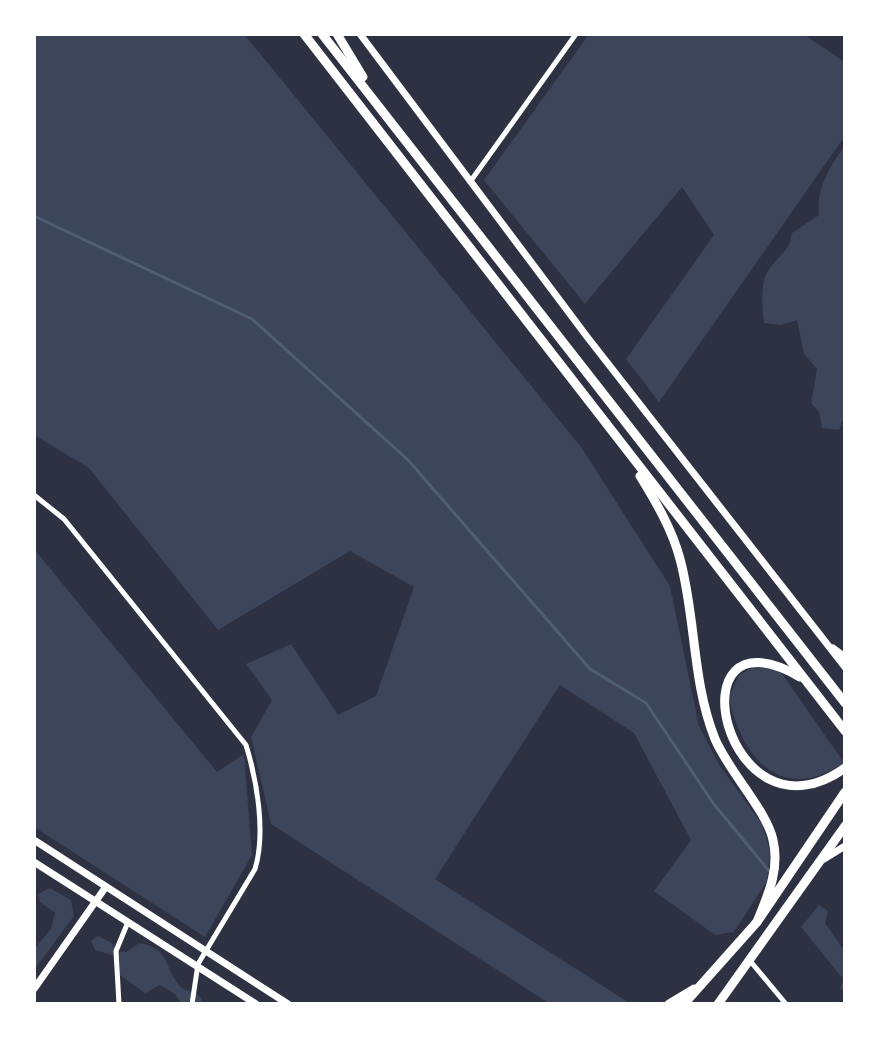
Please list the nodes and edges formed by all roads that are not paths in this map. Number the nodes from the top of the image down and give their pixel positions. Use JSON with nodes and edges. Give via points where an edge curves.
{"nodes":[{"id":1,"x":304,"y":34,"type":"edge"},
{"id":2,"x":322,"y":34,"type":"edge"},
{"id":3,"x":337,"y":34,"type":"edge"},
{"id":4,"x":360,"y":34,"type":"edge"},
{"id":5,"x":576,"y":34,"type":"edge"},
{"id":6,"x":397,"y":130,"type":"junction"},
{"id":7,"x":470,"y":182,"type":"junction"},
{"id":8,"x":613,"y":433,"type":"junction"},
{"id":9,"x":34,"y":495,"type":"edge"},
{"id":10,"x":828,"y":645,"type":"junction"},
{"id":11,"x":845,"y":657,"type":"edge"},
{"id":12,"x":845,"y":667,"type":"edge"},
{"id":13,"x":806,"y":680,"type":"junction"},
{"id":14,"x":845,"y":703,"type":"edge"},
{"id":15,"x":845,"y":731,"type":"edge"},
{"id":16,"x":845,"y":768,"type":"edge"},
{"id":17,"x":845,"y":792,"type":"edge"},
{"id":18,"x":845,"y":826,"type":"edge"},
{"id":19,"x":34,"y":840,"type":"edge"},
{"id":20,"x":845,"y":846,"type":"edge"},
{"id":21,"x":822,"y":860,"type":"junction"},
{"id":22,"x":34,"y":862,"type":"edge"},
{"id":23,"x":105,"y":888,"type":"junction"},
{"id":24,"x":96,"y":902,"type":"junction"},
{"id":25,"x":128,"y":922,"type":"junction"},
{"id":26,"x":757,"y":922,"type":"junction"},
{"id":27,"x":206,"y":948,"type":"junction"},
{"id":28,"x":751,"y":962,"type":"junction"},
{"id":29,"x":197,"y":966,"type":"junction"},
{"id":30,"x":701,"y":985,"type":"junction"},
{"id":31,"x":34,"y":989,"type":"edge"},
{"id":32,"x":119,"y":1004,"type":"edge"},
{"id":33,"x":192,"y":1004,"type":"edge"},
{"id":34,"x":256,"y":1004,"type":"edge"},
{"id":35,"x":288,"y":1004,"type":"edge"},
{"id":36,"x":669,"y":1004,"type":"edge"},
{"id":37,"x":684,"y":1004,"type":"edge"},
{"id":38,"x":718,"y":1004,"type":"edge"},
{"id":39,"x":786,"y":1004,"type":"edge"}],
"edges":[{"from":1,"to":8,"type":"main road"},
{"from":2,"to":6,"type":"main road"},
{"from":3,"to":6,"type":"main road"},
{"from":4,"to":7,"type":"street"},
{"from":5,"to":7,"type":"street"},
{"from":6,"to":14,"type":"main road"},
{"from":7,"to":10,"type":"street"},
{"from":8,"to":13,"type":"main road"},
{"from":8,"to":26,"type":"main road","via":[[658,504],[681,560],[703,697],[716,740],[771,831],[775,867]]},
{"from":9,"to":27,"type":"street","via":[[64,519],[246,745],[254,771],[260,854]]},
{"from":10,"to":11,"type":"street"},
{"from":10,"to":12,"type":"street"},
{"from":13,"to":15,"type":"main road"},
{"from":13,"to":16,"type":"main road","via":[[773,662],[743,664],[731,674],[723,695],[736,744],[756,771],[786,785],[816,783]]},
{"from":17,"to":26,"type":"main road"},
{"from":18,"to":21,"type":"main road"},
{"from":19,"to":23,"type":"street"},
{"from":20,"to":21,"type":"street"},
{"from":21,"to":28,"type":"main road"},
{"from":22,"to":24,"type":"street"},
{"from":23,"to":24,"type":"street"},
{"from":23,"to":27,"type":"street"},
{"from":24,"to":25,"type":"street"},
{"from":24,"to":31,"type":"street"},
{"from":25,"to":29,"type":"street"},
{"from":25,"to":32,"type":"street","via":[[116,951]]},
{"from":26,"to":30,"type":"main road"},
{"from":27,"to":29,"type":"street"},
{"from":27,"to":35,"type":"street"},
{"from":28,"to":38,"type":"main road"},
{"from":28,"to":39,"type":"street"},
{"from":29,"to":33,"type":"street"},
{"from":29,"to":34,"type":"street"},
{"from":30,"to":36,"type":"main road"},
{"from":30,"to":37,"type":"main road"}]}
